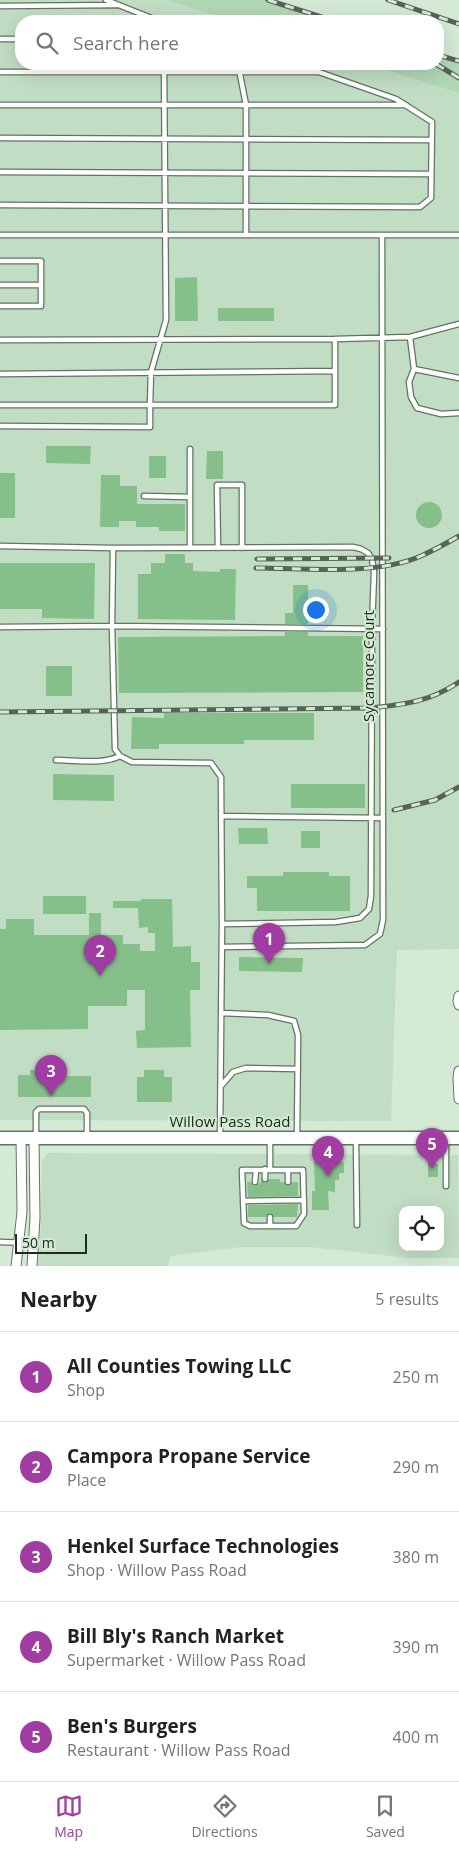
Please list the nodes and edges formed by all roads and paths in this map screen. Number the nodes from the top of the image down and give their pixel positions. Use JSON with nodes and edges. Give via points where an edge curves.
{"nodes":[{"id":1,"x":106,"y":0,"type":"edge"},
{"id":2,"x":118,"y":5,"type":"junction"},
{"id":3,"x":0,"y":6,"type":"edge"},
{"id":4,"x":144,"y":15,"type":"edge"},
{"id":5,"x":0,"y":39,"type":"edge"},
{"id":6,"x":15,"y":39,"type":"edge"},
{"id":7,"x":317,"y":70,"type":"edge"},
{"id":8,"x":0,"y":72,"type":"edge"},
{"id":9,"x":164,"y":72,"type":"junction"},
{"id":10,"x":240,"y":72,"type":"junction"},
{"id":11,"x":324,"y":72,"type":"junction"},
{"id":12,"x":0,"y":105,"type":"edge"},
{"id":13,"x":164,"y":105,"type":"junction"},
{"id":14,"x":246,"y":105,"type":"junction"},
{"id":15,"x":407,"y":105,"type":"junction"},
{"id":16,"x":0,"y":138,"type":"edge"},
{"id":17,"x":164,"y":139,"type":"junction"},
{"id":18,"x":247,"y":139,"type":"junction"},
{"id":19,"x":432,"y":140,"type":"junction"},
{"id":20,"x":0,"y":172,"type":"edge"},
{"id":21,"x":164,"y":172,"type":"junction"},
{"id":22,"x":246,"y":172,"type":"junction"},
{"id":23,"x":431,"y":174,"type":"junction"},
{"id":24,"x":0,"y":205,"type":"edge"},
{"id":25,"x":164,"y":205,"type":"junction"},
{"id":26,"x":246,"y":205,"type":"junction"},
{"id":27,"x":0,"y":234,"type":"edge"},
{"id":28,"x":165,"y":235,"type":"junction"},
{"id":29,"x":246,"y":235,"type":"junction"},
{"id":30,"x":382,"y":235,"type":"junction"},
{"id":31,"x":459,"y":235,"type":"edge"},
{"id":32,"x":0,"y":261,"type":"edge"},
{"id":33,"x":0,"y":285,"type":"edge"},
{"id":34,"x":41,"y":285,"type":"junction"},
{"id":35,"x":0,"y":306,"type":"edge"},
{"id":36,"x":459,"y":324,"type":"edge"},
{"id":37,"x":382,"y":336,"type":"junction"},
{"id":38,"x":410,"y":336,"type":"junction"},
{"id":39,"x":160,"y":339,"type":"junction"},
{"id":40,"x":336,"y":339,"type":"junction"},
{"id":41,"x":0,"y":340,"type":"edge"},
{"id":42,"x":414,"y":369,"type":"junction"},
{"id":43,"x":335,"y":371,"type":"junction"},
{"id":44,"x":151,"y":372,"type":"junction"},
{"id":45,"x":0,"y":374,"type":"edge"},
{"id":46,"x":459,"y":378,"type":"edge"},
{"id":47,"x":0,"y":405,"type":"edge"},
{"id":48,"x":150,"y":405,"type":"junction"},
{"id":49,"x":459,"y":413,"type":"edge"},
{"id":50,"x":0,"y":426,"type":"edge"},
{"id":51,"x":190,"y":449,"type":"dead end"},
{"id":52,"x":144,"y":496,"type":"dead end"},
{"id":53,"x":190,"y":497,"type":"junction"},
{"id":54,"x":0,"y":546,"type":"edge"},
{"id":55,"x":113,"y":548,"type":"junction"},
{"id":56,"x":190,"y":548,"type":"junction"},
{"id":57,"x":218,"y":548,"type":"junction"},
{"id":58,"x":242,"y":548,"type":"junction"},
{"id":59,"x":112,"y":626,"type":"junction"},
{"id":60,"x":0,"y":627,"type":"edge"},
{"id":61,"x":372,"y":628,"type":"junction"},
{"id":62,"x":383,"y":628,"type":"junction"},
{"id":63,"x":120,"y":756,"type":"junction"},
{"id":64,"x":56,"y":760,"type":"dead end"},
{"id":65,"x":222,"y":816,"type":"junction"},
{"id":66,"x":371,"y":818,"type":"junction"},
{"id":67,"x":382,"y":818,"type":"junction"},
{"id":68,"x":222,"y":924,"type":"junction"},
{"id":69,"x":222,"y":947,"type":"junction"},
{"id":70,"x":459,"y":996,"type":"edge"},
{"id":71,"x":459,"y":1005,"type":"edge"},
{"id":72,"x":222,"y":1014,"type":"junction"},
{"id":73,"x":298,"y":1069,"type":"junction"},
{"id":74,"x":459,"y":1071,"type":"edge"},
{"id":75,"x":221,"y":1087,"type":"junction"},
{"id":76,"x":459,"y":1099,"type":"edge"},
{"id":77,"x":0,"y":1138,"type":"edge"},
{"id":78,"x":21,"y":1138,"type":"junction"},
{"id":79,"x":35,"y":1138,"type":"junction"},
{"id":80,"x":87,"y":1138,"type":"junction"},
{"id":81,"x":220,"y":1138,"type":"junction"},
{"id":82,"x":270,"y":1138,"type":"junction"},
{"id":83,"x":297,"y":1138,"type":"junction"},
{"id":84,"x":356,"y":1138,"type":"junction"},
{"id":85,"x":446,"y":1138,"type":"junction"},
{"id":86,"x":459,"y":1138,"type":"edge"},
{"id":87,"x":256,"y":1170,"type":"junction"},
{"id":88,"x":268,"y":1170,"type":"junction"},
{"id":89,"x":288,"y":1170,"type":"junction"},
{"id":90,"x":265,"y":1179,"type":"dead end"},
{"id":91,"x":255,"y":1182,"type":"dead end"},
{"id":92,"x":288,"y":1182,"type":"dead end"},
{"id":93,"x":446,"y":1186,"type":"dead end"},
{"id":94,"x":255,"y":1194,"type":"dead end"},
{"id":95,"x":288,"y":1194,"type":"dead end"},
{"id":96,"x":267,"y":1199,"type":"junction"},
{"id":97,"x":243,"y":1200,"type":"junction"},
{"id":98,"x":255,"y":1200,"type":"junction"},
{"id":99,"x":288,"y":1200,"type":"junction"},
{"id":100,"x":303,"y":1200,"type":"junction"},
{"id":101,"x":270,"y":1206,"type":"dead end"},
{"id":102,"x":270,"y":1217,"type":"dead end"},
{"id":103,"x":357,"y":1225,"type":"dead end"},
{"id":104,"x":270,"y":1226,"type":"junction"},
{"id":105,"x":0,"y":1242,"type":"edge"},
{"id":106,"x":18,"y":1242,"type":"junction"},
{"id":107,"x":32,"y":1243,"type":"junction"},
{"id":108,"x":16,"y":1266,"type":"edge"},
{"id":109,"x":32,"y":1266,"type":"edge"}],
"edges":[{"from":1,"to":2,"type":"lane"},
{"from":2,"to":3,"type":"lane"},
{"from":2,"to":4,"type":"lane"},
{"from":5,"to":6,"type":"lane"},
{"from":7,"to":11,"type":"lane"},
{"from":8,"to":9,"type":"lane"},
{"from":9,"to":10,"type":"lane"},
{"from":9,"to":13,"type":"lane"},
{"from":10,"to":11,"type":"lane"},
{"from":10,"to":14,"type":"lane"},
{"from":11,"to":15,"type":"lane"},
{"from":12,"to":13,"type":"lane"},
{"from":13,"to":14,"type":"lane"},
{"from":13,"to":17,"type":"lane"},
{"from":14,"to":15,"type":"lane"},
{"from":14,"to":18,"type":"lane"},
{"from":15,"to":19,"type":"lane","via":[[432,122]]},
{"from":16,"to":17,"type":"lane"},
{"from":17,"to":18,"type":"lane"},
{"from":17,"to":21,"type":"lane"},
{"from":18,"to":19,"type":"lane"},
{"from":18,"to":22,"type":"lane"},
{"from":19,"to":23,"type":"lane"},
{"from":20,"to":21,"type":"lane"},
{"from":21,"to":22,"type":"lane"},
{"from":21,"to":25,"type":"lane"},
{"from":22,"to":23,"type":"lane"},
{"from":22,"to":26,"type":"lane"},
{"from":23,"to":26,"type":"lane","via":[[431,198],[420,207]]},
{"from":24,"to":25,"type":"lane"},
{"from":25,"to":26,"type":"lane"},
{"from":25,"to":28,"type":"lane"},
{"from":26,"to":29,"type":"lane"},
{"from":27,"to":28,"type":"lane"},
{"from":28,"to":29,"type":"lane"},
{"from":28,"to":39,"type":"lane","via":[[166,320]]},
{"from":29,"to":30,"type":"lane"},
{"from":30,"to":31,"type":"lane"},
{"from":30,"to":37,"type":"lane","name":"Sycamore Court"},
{"from":32,"to":34,"type":"lane","via":[[41,261]]},
{"from":33,"to":34,"type":"lane"},
{"from":34,"to":35,"type":"lane","via":[[41,306]]},
{"from":36,"to":38,"type":"lane"},
{"from":37,"to":38,"type":"lane"},
{"from":37,"to":40,"type":"lane"},
{"from":37,"to":62,"type":"lane","name":"Sycamore Court"},
{"from":38,"to":42,"type":"lane"},
{"from":39,"to":40,"type":"lane"},
{"from":39,"to":41,"type":"lane"},
{"from":39,"to":44,"type":"lane"},
{"from":40,"to":43,"type":"lane"},
{"from":42,"to":46,"type":"lane"},
{"from":42,"to":49,"type":"lane","via":[[408,382],[417,408],[441,414]]},
{"from":43,"to":44,"type":"lane"},
{"from":43,"to":48,"type":"lane","via":[[335,405]]},
{"from":44,"to":45,"type":"lane"},
{"from":44,"to":48,"type":"lane"},
{"from":47,"to":48,"type":"lane"},
{"from":48,"to":50,"type":"lane","via":[[150,427]]},
{"from":51,"to":53,"type":"lane"},
{"from":52,"to":53,"type":"lane"},
{"from":53,"to":56,"type":"lane"},
{"from":54,"to":55,"type":"lane"},
{"from":55,"to":56,"type":"lane"},
{"from":55,"to":59,"type":"lane"},
{"from":56,"to":57,"type":"lane"},
{"from":57,"to":58,"type":"lane"},
{"from":57,"to":58,"type":"lane","via":[[217,485],[242,485]]},
{"from":58,"to":61,"type":"lane","via":[[361,549],[372,559],[374,567]]},
{"from":59,"to":60,"type":"lane"},
{"from":59,"to":61,"type":"lane"},
{"from":59,"to":63,"type":"lane","via":[[115,749]]},
{"from":61,"to":62,"type":"lane"},
{"from":61,"to":66,"type":"lane"},
{"from":62,"to":67,"type":"lane","name":"Sycamore Court"},
{"from":63,"to":64,"type":"lane","via":[[112,760]]},
{"from":63,"to":65,"type":"lane","via":[[132,762],[211,763],[220,777]]},
{"from":65,"to":66,"type":"lane"},
{"from":65,"to":68,"type":"lane"},
{"from":66,"to":67,"type":"lane"},
{"from":66,"to":68,"type":"lane","via":[[369,909],[360,918],[336,922]]},
{"from":67,"to":69,"type":"lane","name":"Sycamore Court","via":[[383,920],[380,934],[365,945]]},
{"from":68,"to":69,"type":"lane"},
{"from":69,"to":72,"type":"lane"},
{"from":70,"to":71,"type":"street"},
{"from":72,"to":73,"type":"lane","via":[[268,1015],[294,1021],[298,1035]]},
{"from":72,"to":75,"type":"lane"},
{"from":73,"to":75,"type":"lane","via":[[246,1068],[233,1072]]},
{"from":73,"to":83,"type":"lane"},
{"from":74,"to":76,"type":"street"},
{"from":75,"to":81,"type":"lane"},
{"from":77,"to":78,"type":"main road","name":"Willow Pass Road"},
{"from":78,"to":79,"type":"main road","name":"Willow Pass Road"},
{"from":78,"to":106,"type":"street","via":[[22,1212]]},
{"from":79,"to":80,"type":"main road","name":"Willow Pass Road"},
{"from":79,"to":80,"type":"lane","via":[[36,1110],[84,1109],[87,1113]]},
{"from":79,"to":107,"type":"street"},
{"from":80,"to":81,"type":"main road","name":"Willow Pass Road"},
{"from":81,"to":82,"type":"main road","name":"Willow Pass Road"},
{"from":82,"to":83,"type":"main road","name":"Willow Pass Road"},
{"from":82,"to":88,"type":"lane"},
{"from":83,"to":84,"type":"main road","name":"Willow Pass Road"},
{"from":84,"to":85,"type":"main road","name":"Willow Pass Road"},
{"from":84,"to":103,"type":"lane"},
{"from":85,"to":86,"type":"main road","name":"Willow Pass Road"},
{"from":85,"to":93,"type":"lane"},
{"from":87,"to":88,"type":"lane"},
{"from":87,"to":91,"type":"lane"},
{"from":87,"to":97,"type":"lane","via":[[242,1170]]},
{"from":88,"to":89,"type":"lane"},
{"from":88,"to":90,"type":"lane"},
{"from":89,"to":92,"type":"lane"},
{"from":89,"to":100,"type":"lane","via":[[303,1170]]},
{"from":94,"to":98,"type":"lane"},
{"from":95,"to":99,"type":"lane"},
{"from":96,"to":98,"type":"lane"},
{"from":96,"to":99,"type":"lane"},
{"from":96,"to":101,"type":"lane"},
{"from":97,"to":98,"type":"lane"},
{"from":97,"to":104,"type":"lane","via":[[244,1223]]},
{"from":99,"to":100,"type":"lane"},
{"from":100,"to":104,"type":"lane","via":[[304,1214],[296,1226]]},
{"from":102,"to":104,"type":"lane"},
{"from":105,"to":106,"type":"lane"},
{"from":106,"to":107,"type":"lane"},
{"from":106,"to":108,"type":"street"},
{"from":107,"to":109,"type":"street"}]}
